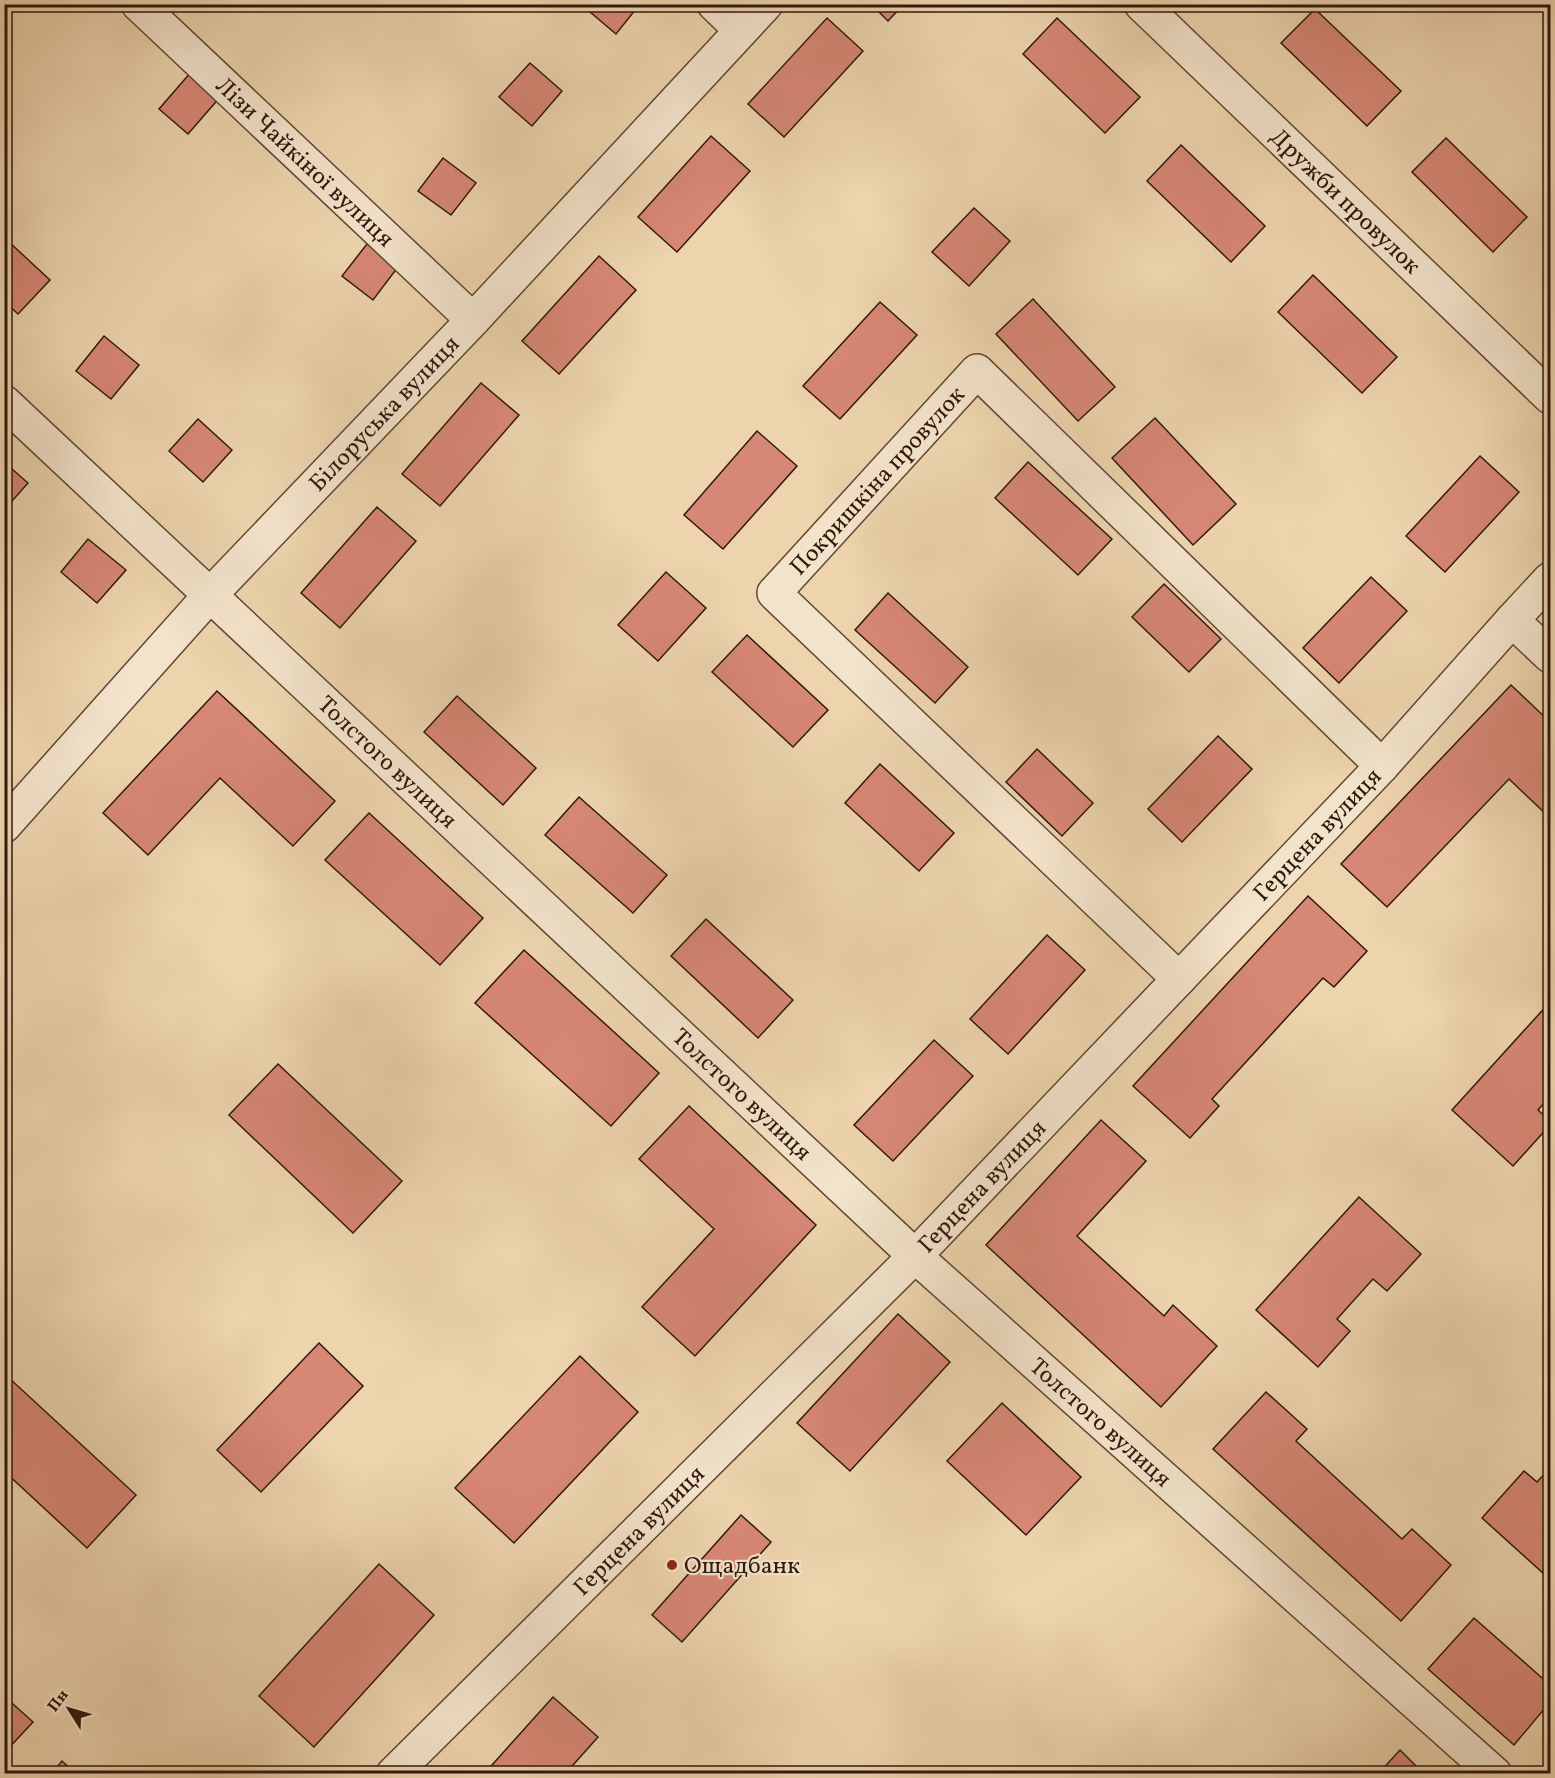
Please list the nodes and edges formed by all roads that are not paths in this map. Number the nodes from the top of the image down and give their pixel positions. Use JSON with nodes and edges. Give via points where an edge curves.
{"nodes":[{"id":1,"x":138,"y":4,"type":"edge"},
{"id":2,"x":714,"y":4,"type":"edge"},
{"id":3,"x":766,"y":4,"type":"edge"},
{"id":4,"x":1141,"y":4,"type":"edge"},
{"id":5,"x":741,"y":30,"type":"junction"},
{"id":6,"x":473,"y":320,"type":"junction"},
{"id":7,"x":1551,"y":397,"type":"edge"},
{"id":8,"x":4,"y":402,"type":"edge"},
{"id":9,"x":1551,"y":579,"type":"edge"},
{"id":10,"x":211,"y":594,"type":"junction"},
{"id":11,"x":1512,"y":620,"type":"junction"},
{"id":12,"x":1551,"y":656,"type":"edge"},
{"id":13,"x":1382,"y":766,"type":"junction"},
{"id":14,"x":4,"y":826,"type":"edge"},
{"id":15,"x":1179,"y":979,"type":"junction"},
{"id":16,"x":915,"y":1256,"type":"junction"},
{"id":17,"x":393,"y":1773,"type":"edge"},
{"id":18,"x":1495,"y":1773,"type":"edge"}],
"edges":[{"from":1,"to":6,"type":"street","name":"Лізи Чайкіної вулиця"},
{"from":2,"to":5,"type":"street"},
{"from":3,"to":5,"type":"street","name":"Білоруська вулиця"},
{"from":4,"to":7,"type":"street","name":"Дружби провулок"},
{"from":5,"to":6,"type":"street","name":"Білоруська вулиця"},
{"from":6,"to":10,"type":"street","name":"Білоруська вулиця"},
{"from":8,"to":10,"type":"street","name":"Толстого вулиця"},
{"from":9,"to":11,"type":"street","name":"Герцена вулиця"},
{"from":10,"to":14,"type":"street","name":"Білоруська вулиця"},
{"from":10,"to":16,"type":"street","name":"Толстого вулиця"},
{"from":11,"to":12,"type":"street"},
{"from":11,"to":13,"type":"street","name":"Герцена вулиця"},
{"from":13,"to":15,"type":"street","name":"Герцена вулиця"},
{"from":13,"to":15,"type":"street","name":"Покришкіна провулок","via":[[977,371],[774,592]]},
{"from":15,"to":16,"type":"street","name":"Герцена вулиця"},
{"from":16,"to":17,"type":"street","name":"Герцена вулиця"},
{"from":16,"to":18,"type":"street","name":"Толстого вулиця"}]}
